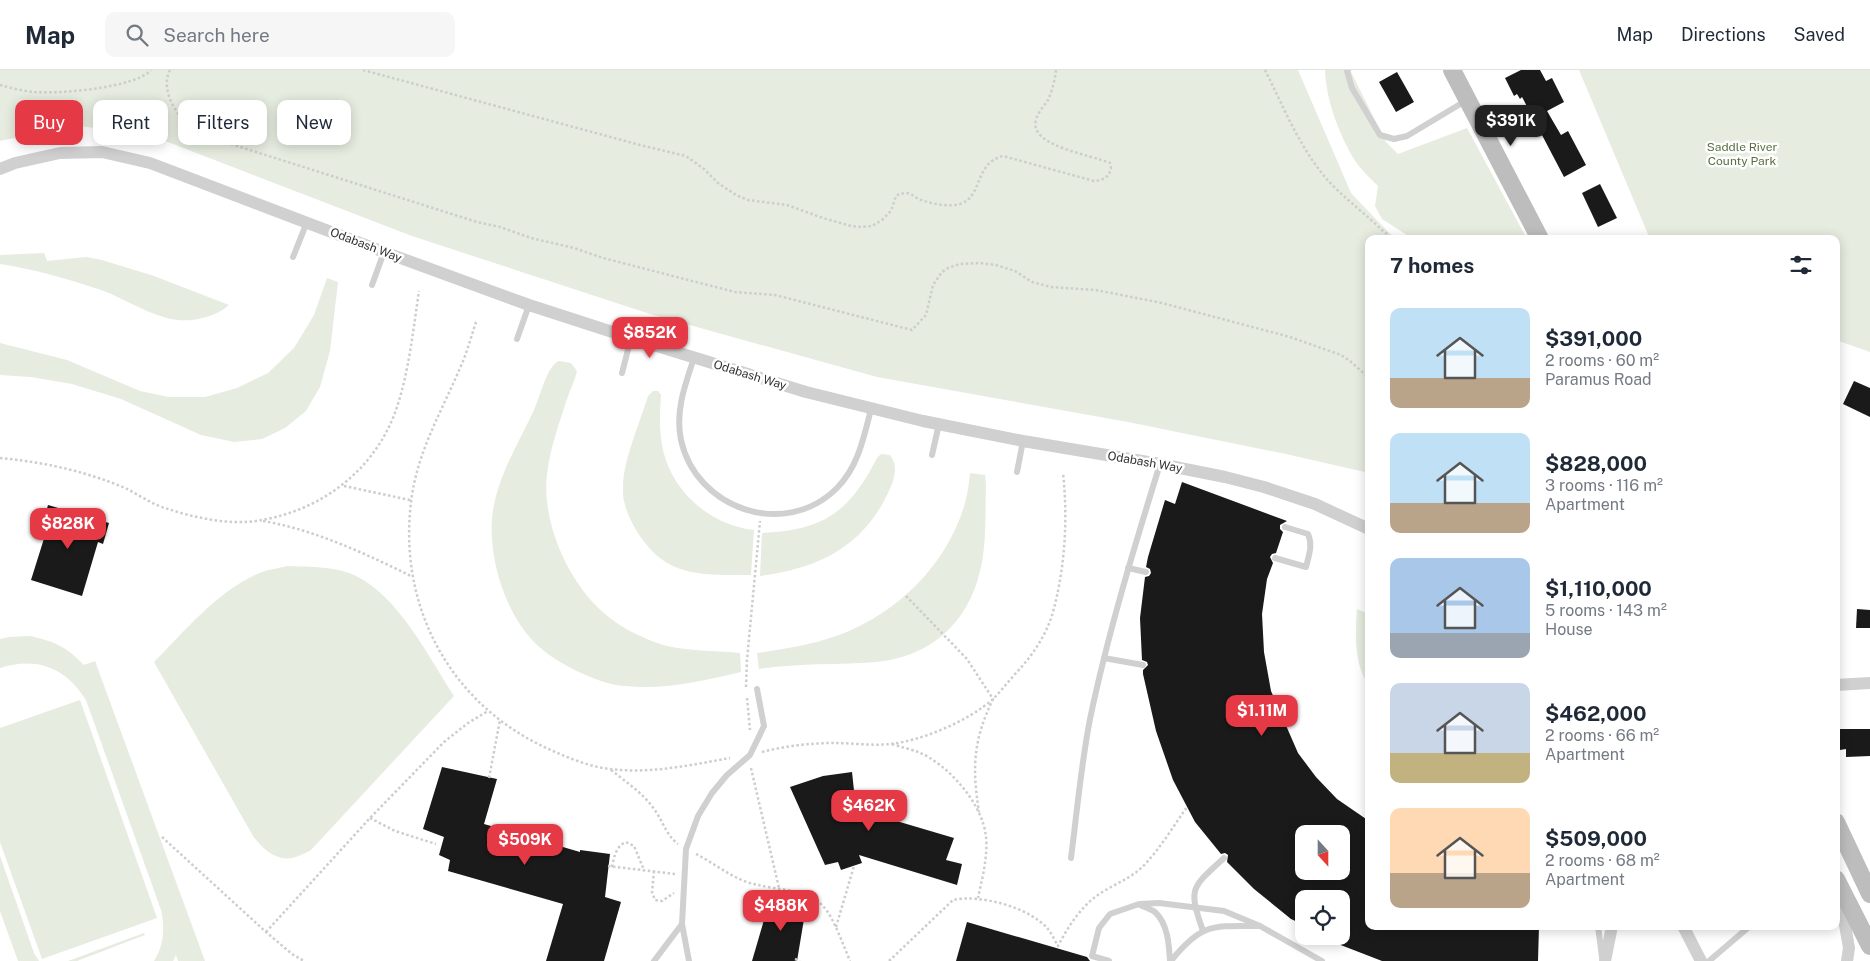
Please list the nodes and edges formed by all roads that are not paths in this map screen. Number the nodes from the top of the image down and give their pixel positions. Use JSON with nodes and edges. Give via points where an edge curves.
{"nodes":[{"id":1,"x":1348,"y":70,"type":"edge"},
{"id":2,"x":1452,"y":70,"type":"edge"},
{"id":3,"x":1468,"y":100,"type":"junction"},
{"id":4,"x":0,"y":169,"type":"edge"},
{"id":5,"x":307,"y":222,"type":"junction"},
{"id":6,"x":1538,"y":235,"type":"edge"},
{"id":7,"x":384,"y":252,"type":"junction"},
{"id":8,"x":293,"y":258,"type":"dead end"},
{"id":9,"x":372,"y":285,"type":"dead end"},
{"id":10,"x":529,"y":305,"type":"junction"},
{"id":11,"x":631,"y":338,"type":"junction"},
{"id":12,"x":517,"y":339,"type":"dead end"},
{"id":13,"x":694,"y":358,"type":"junction"},
{"id":14,"x":622,"y":373,"type":"dead end"},
{"id":15,"x":871,"y":409,"type":"junction"},
{"id":16,"x":939,"y":424,"type":"junction"},
{"id":17,"x":1023,"y":441,"type":"junction"},
{"id":18,"x":932,"y":455,"type":"dead end"},
{"id":19,"x":1160,"y":464,"type":"junction"},
{"id":20,"x":1017,"y":472,"type":"dead end"},
{"id":21,"x":1315,"y":504,"type":"junction"},
{"id":22,"x":1365,"y":523,"type":"edge"},
{"id":23,"x":1285,"y":527,"type":"dead end"},
{"id":24,"x":1365,"y":527,"type":"edge"},
{"id":25,"x":1275,"y":558,"type":"dead end"},
{"id":26,"x":1128,"y":568,"type":"junction"},
{"id":27,"x":1146,"y":572,"type":"dead end"},
{"id":28,"x":1104,"y":658,"type":"junction"},
{"id":29,"x":1143,"y":665,"type":"dead end"},
{"id":30,"x":1870,"y":683,"type":"edge"},
{"id":31,"x":1840,"y":685,"type":"edge"},
{"id":32,"x":756,"y":689,"type":"dead end"},
{"id":33,"x":1840,"y":830,"type":"edge"},
{"id":34,"x":1071,"y":858,"type":"dead end"},
{"id":35,"x":1224,"y":858,"type":"dead end"},
{"id":36,"x":1840,"y":886,"type":"edge"},
{"id":37,"x":1870,"y":894,"type":"edge"},
{"id":38,"x":1840,"y":897,"type":"edge"},
{"id":39,"x":1139,"y":904,"type":"junction"},
{"id":40,"x":1195,"y":907,"type":"junction"},
{"id":41,"x":682,"y":924,"type":"junction"},
{"id":42,"x":1260,"y":926,"type":"junction"},
{"id":43,"x":1599,"y":930,"type":"edge"},
{"id":44,"x":1611,"y":930,"type":"edge"},
{"id":45,"x":1684,"y":930,"type":"edge"},
{"id":46,"x":1745,"y":930,"type":"edge"},
{"id":47,"x":1203,"y":932,"type":"junction"},
{"id":48,"x":1870,"y":946,"type":"edge"},
{"id":49,"x":1092,"y":958,"type":"edge"},
{"id":50,"x":654,"y":961,"type":"edge"},
{"id":51,"x":690,"y":961,"type":"edge"},
{"id":52,"x":1109,"y":961,"type":"edge"},
{"id":53,"x":1171,"y":961,"type":"edge"},
{"id":54,"x":1322,"y":961,"type":"edge"},
{"id":55,"x":1604,"y":961,"type":"edge"},
{"id":56,"x":1701,"y":961,"type":"edge"},
{"id":57,"x":1709,"y":961,"type":"edge"},
{"id":58,"x":1847,"y":961,"type":"edge"}],
"edges":[{"from":1,"to":3,"type":"lane","via":[[1352,88],[1380,135],[1394,139],[1407,136]]},
{"from":2,"to":3,"type":"main road"},
{"from":3,"to":6,"type":"main road"},
{"from":4,"to":5,"type":"street","name":"Odabash Way","via":[[60,153],[102,152],[150,163]]},
{"from":5,"to":7,"type":"street","name":"Odabash Way"},
{"from":5,"to":8,"type":"lane"},
{"from":7,"to":9,"type":"lane"},
{"from":7,"to":10,"type":"street","name":"Odabash Way"},
{"from":10,"to":11,"type":"street","name":"Odabash Way"},
{"from":10,"to":12,"type":"lane"},
{"from":11,"to":13,"type":"street","name":"Odabash Way"},
{"from":11,"to":14,"type":"lane"},
{"from":13,"to":15,"type":"street","name":"Odabash Way"},
{"from":13,"to":15,"type":"lane","via":[[681,395],[679,414],[680,438],[686,458],[708,489],[726,502],[747,510],[769,514],[793,512],[818,502],[836,488],[850,471],[861,449]]},
{"from":15,"to":16,"type":"street","name":"Odabash Way"},
{"from":16,"to":17,"type":"street","name":"Odabash Way"},
{"from":16,"to":18,"type":"lane"},
{"from":17,"to":19,"type":"street","name":"Odabash Way"},
{"from":17,"to":20,"type":"lane"},
{"from":19,"to":21,"type":"street","name":"Odabash Way","via":[[1241,481]]},
{"from":19,"to":26,"type":"lane"},
{"from":21,"to":22,"type":"street"},
{"from":21,"to":24,"type":"street","name":"Odabash Way"},
{"from":23,"to":25,"type":"lane","via":[[1308,534],[1311,541],[1306,567]]},
{"from":26,"to":27,"type":"lane"},
{"from":26,"to":28,"type":"lane"},
{"from":28,"to":29,"type":"lane"},
{"from":28,"to":34,"type":"lane","via":[[1090,721]]},
{"from":30,"to":31,"type":"street"},
{"from":32,"to":41,"type":"lane","via":[[764,726],[750,754],[712,793],[698,816],[686,849]]},
{"from":33,"to":37,"type":"main road"},
{"from":35,"to":40,"type":"lane","via":[[1200,880],[1194,892]]},
{"from":36,"to":48,"type":"main road"},
{"from":38,"to":58,"type":"street","via":[[1849,948]]},
{"from":39,"to":40,"type":"lane"},
{"from":39,"to":49,"type":"lane","via":[[1110,914],[1099,928]]},
{"from":39,"to":53,"type":"lane","via":[[1154,912],[1161,921],[1169,942]]},
{"from":40,"to":42,"type":"lane","via":[[1224,911]]},
{"from":40,"to":47,"type":"lane"},
{"from":41,"to":50,"type":"lane"},
{"from":41,"to":51,"type":"lane"},
{"from":42,"to":47,"type":"lane","via":[[1216,926]]},
{"from":42,"to":54,"type":"lane"},
{"from":43,"to":55,"type":"lane"},
{"from":44,"to":55,"type":"street"},
{"from":45,"to":56,"type":"street"},
{"from":46,"to":57,"type":"lane"},
{"from":47,"to":53,"type":"lane","via":[[1198,933]]},
{"from":49,"to":52,"type":"lane"}]}
